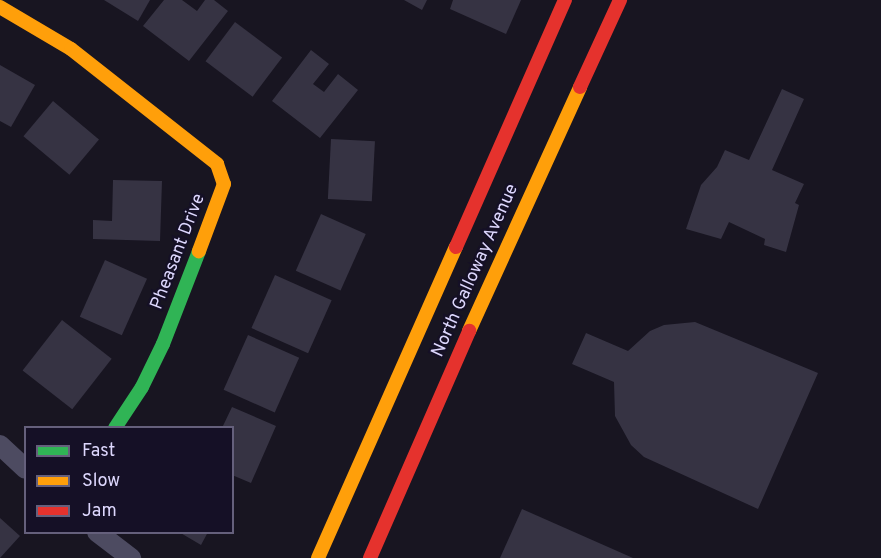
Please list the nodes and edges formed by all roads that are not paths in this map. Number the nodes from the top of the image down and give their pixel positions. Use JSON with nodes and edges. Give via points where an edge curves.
{"nodes":[{"id":1,"x":565,"y":0,"type":"edge"},
{"id":2,"x":620,"y":0,"type":"edge"},
{"id":3,"x":0,"y":7,"type":"edge"},
{"id":4,"x":116,"y":426,"type":"edge"},
{"id":5,"x":0,"y":446,"type":"edge"},
{"id":6,"x":24,"y":467,"type":"edge"},
{"id":7,"x":100,"y":534,"type":"edge"},
{"id":8,"x":131,"y":558,"type":"edge"},
{"id":9,"x":318,"y":558,"type":"edge"},
{"id":10,"x":370,"y":558,"type":"edge"}],
"edges":[{"from":1,"to":9,"type":"main road","name":"North Galloway Avenue"},
{"from":2,"to":10,"type":"main road","name":"North Galloway Avenue","via":[[496,268]]},
{"from":3,"to":4,"type":"main road","name":"Pheasant Drive","via":[[71,49],[217,164],[224,184],[163,344],[142,387]]},
{"from":5,"to":6,"type":"street"},
{"from":7,"to":8,"type":"street"}]}
